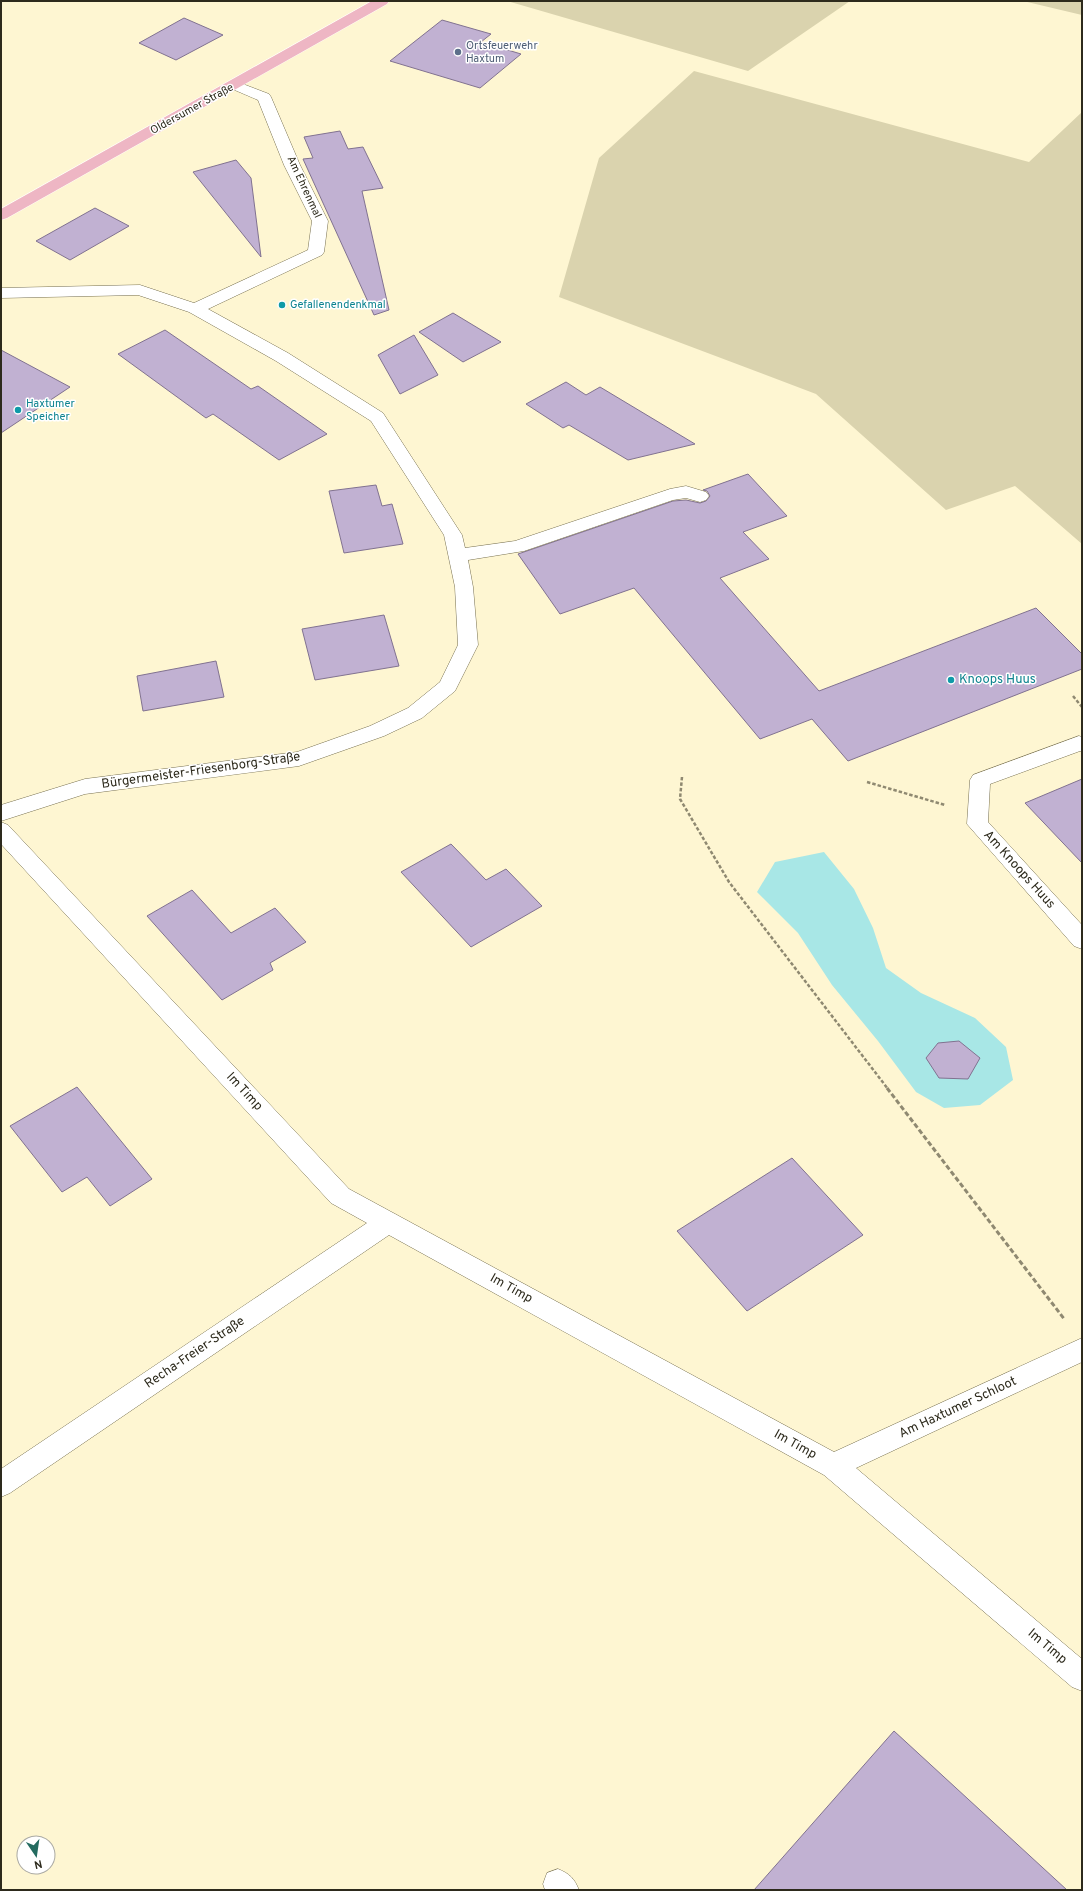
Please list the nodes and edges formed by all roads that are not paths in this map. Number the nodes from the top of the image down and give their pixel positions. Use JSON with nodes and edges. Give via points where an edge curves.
{"nodes":[{"id":1,"x":382,"y":1,"type":"edge"},
{"id":2,"x":235,"y":85,"type":"junction"},
{"id":3,"x":1,"y":215,"type":"edge"},
{"id":4,"x":1,"y":293,"type":"edge"},
{"id":5,"x":196,"y":309,"type":"junction"},
{"id":6,"x":700,"y":496,"type":"dead end"},
{"id":7,"x":457,"y":555,"type":"junction"},
{"id":8,"x":1082,"y":744,"type":"edge"},
{"id":9,"x":1,"y":813,"type":"edge"},
{"id":10,"x":1,"y":830,"type":"edge"},
{"id":11,"x":1082,"y":940,"type":"edge"},
{"id":12,"x":390,"y":1222,"type":"junction"},
{"id":13,"x":1082,"y":1350,"type":"edge"},
{"id":14,"x":833,"y":1466,"type":"junction"},
{"id":15,"x":1,"y":1484,"type":"edge"},
{"id":16,"x":1082,"y":1677,"type":"edge"}],
"edges":[{"from":1,"to":2,"type":"main road","name":"Oldersumer Straße"},
{"from":2,"to":3,"type":"main road","name":"Oldersumer Straße"},
{"from":2,"to":5,"type":"street","name":"Am Ehrenmal","via":[[264,97],[292,165],[320,221],[316,252]]},
{"from":4,"to":5,"type":"street","name":"Bürgermeister-Friesenborg-Straße","via":[[140,290]]},
{"from":5,"to":7,"type":"street","name":"Bürgermeister-Friesenborg-Straße","via":[[282,357],[377,417],[453,535]]},
{"from":6,"to":7,"type":"street","via":[[686,492],[670,495],[517,547]]},
{"from":7,"to":9,"type":"street","name":"Bürgermeister-Friesenborg-Straße","via":[[464,587],[468,645],[448,686],[416,713],[377,731],[299,759],[85,787]]},
{"from":8,"to":11,"type":"street","name":"Am Knoops Huus","via":[[980,780],[977,824]]},
{"from":10,"to":12,"type":"street","name":"Im Timp","via":[[340,1196]]},
{"from":12,"to":14,"type":"street","name":"Im Timp"},
{"from":12,"to":15,"type":"street","name":"Recha-Freier-Straße"},
{"from":13,"to":14,"type":"street","name":"Am Haxtumer Schloot"},
{"from":14,"to":16,"type":"street","name":"Im Timp"}]}
